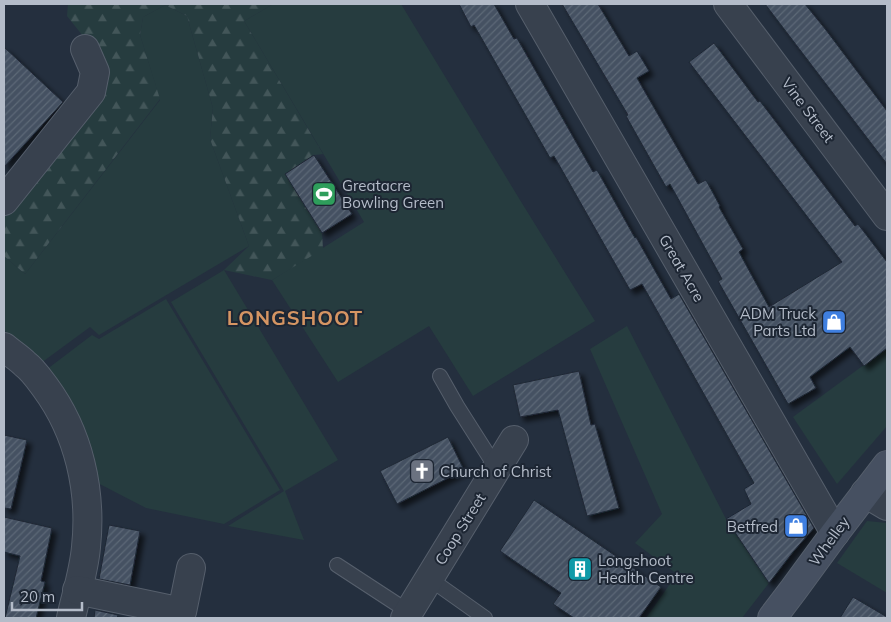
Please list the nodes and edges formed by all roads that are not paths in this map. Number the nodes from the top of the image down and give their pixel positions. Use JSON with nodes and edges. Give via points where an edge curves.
{"nodes":[{"id":1,"x":530,"y":4,"type":"edge"},
{"id":2,"x":728,"y":4,"type":"edge"},
{"id":3,"x":85,"y":50,"type":"dead end"},
{"id":4,"x":4,"y":201,"type":"edge"},
{"id":5,"x":887,"y":216,"type":"edge"},
{"id":6,"x":4,"y":347,"type":"edge"},
{"id":7,"x":440,"y":376,"type":"dead end"},
{"id":8,"x":514,"y":440,"type":"dead end"},
{"id":9,"x":887,"y":465,"type":"edge"},
{"id":10,"x":497,"y":469,"type":"junction"},
{"id":11,"x":876,"y":500,"type":"edge"},
{"id":12,"x":834,"y":533,"type":"junction"},
{"id":13,"x":337,"y":565,"type":"dead end"},
{"id":14,"x":190,"y":568,"type":"dead end"},
{"id":15,"x":430,"y":579,"type":"junction"},
{"id":16,"x":77,"y":590,"type":"junction"},
{"id":17,"x":407,"y":615,"type":"edge"},
{"id":18,"x":71,"y":618,"type":"edge"},
{"id":19,"x":485,"y":618,"type":"edge"},
{"id":20,"x":772,"y":618,"type":"edge"}],
"edges":[{"from":1,"to":12,"type":"street","name":"Great Acre"},
{"from":2,"to":5,"type":"street","name":"Vine Street"},
{"from":3,"to":4,"type":"street","via":[[95,72],[91,92]]},
{"from":6,"to":16,"type":"street","via":[[26,364],[50,394],[79,455],[88,523]]},
{"from":7,"to":10,"type":"lane"},
{"from":8,"to":10,"type":"street","name":"Coop Street"},
{"from":9,"to":11,"type":"main road","name":"Whelley"},
{"from":10,"to":15,"type":"street","name":"Coop Street"},
{"from":11,"to":12,"type":"main road","name":"Whelley"},
{"from":12,"to":20,"type":"main road","name":"Whelley"},
{"from":13,"to":17,"type":"lane"},
{"from":14,"to":16,"type":"street","via":[[182,612]]},
{"from":15,"to":17,"type":"street","name":"Coop Street"},
{"from":15,"to":19,"type":"lane"},
{"from":16,"to":18,"type":"street"}]}
